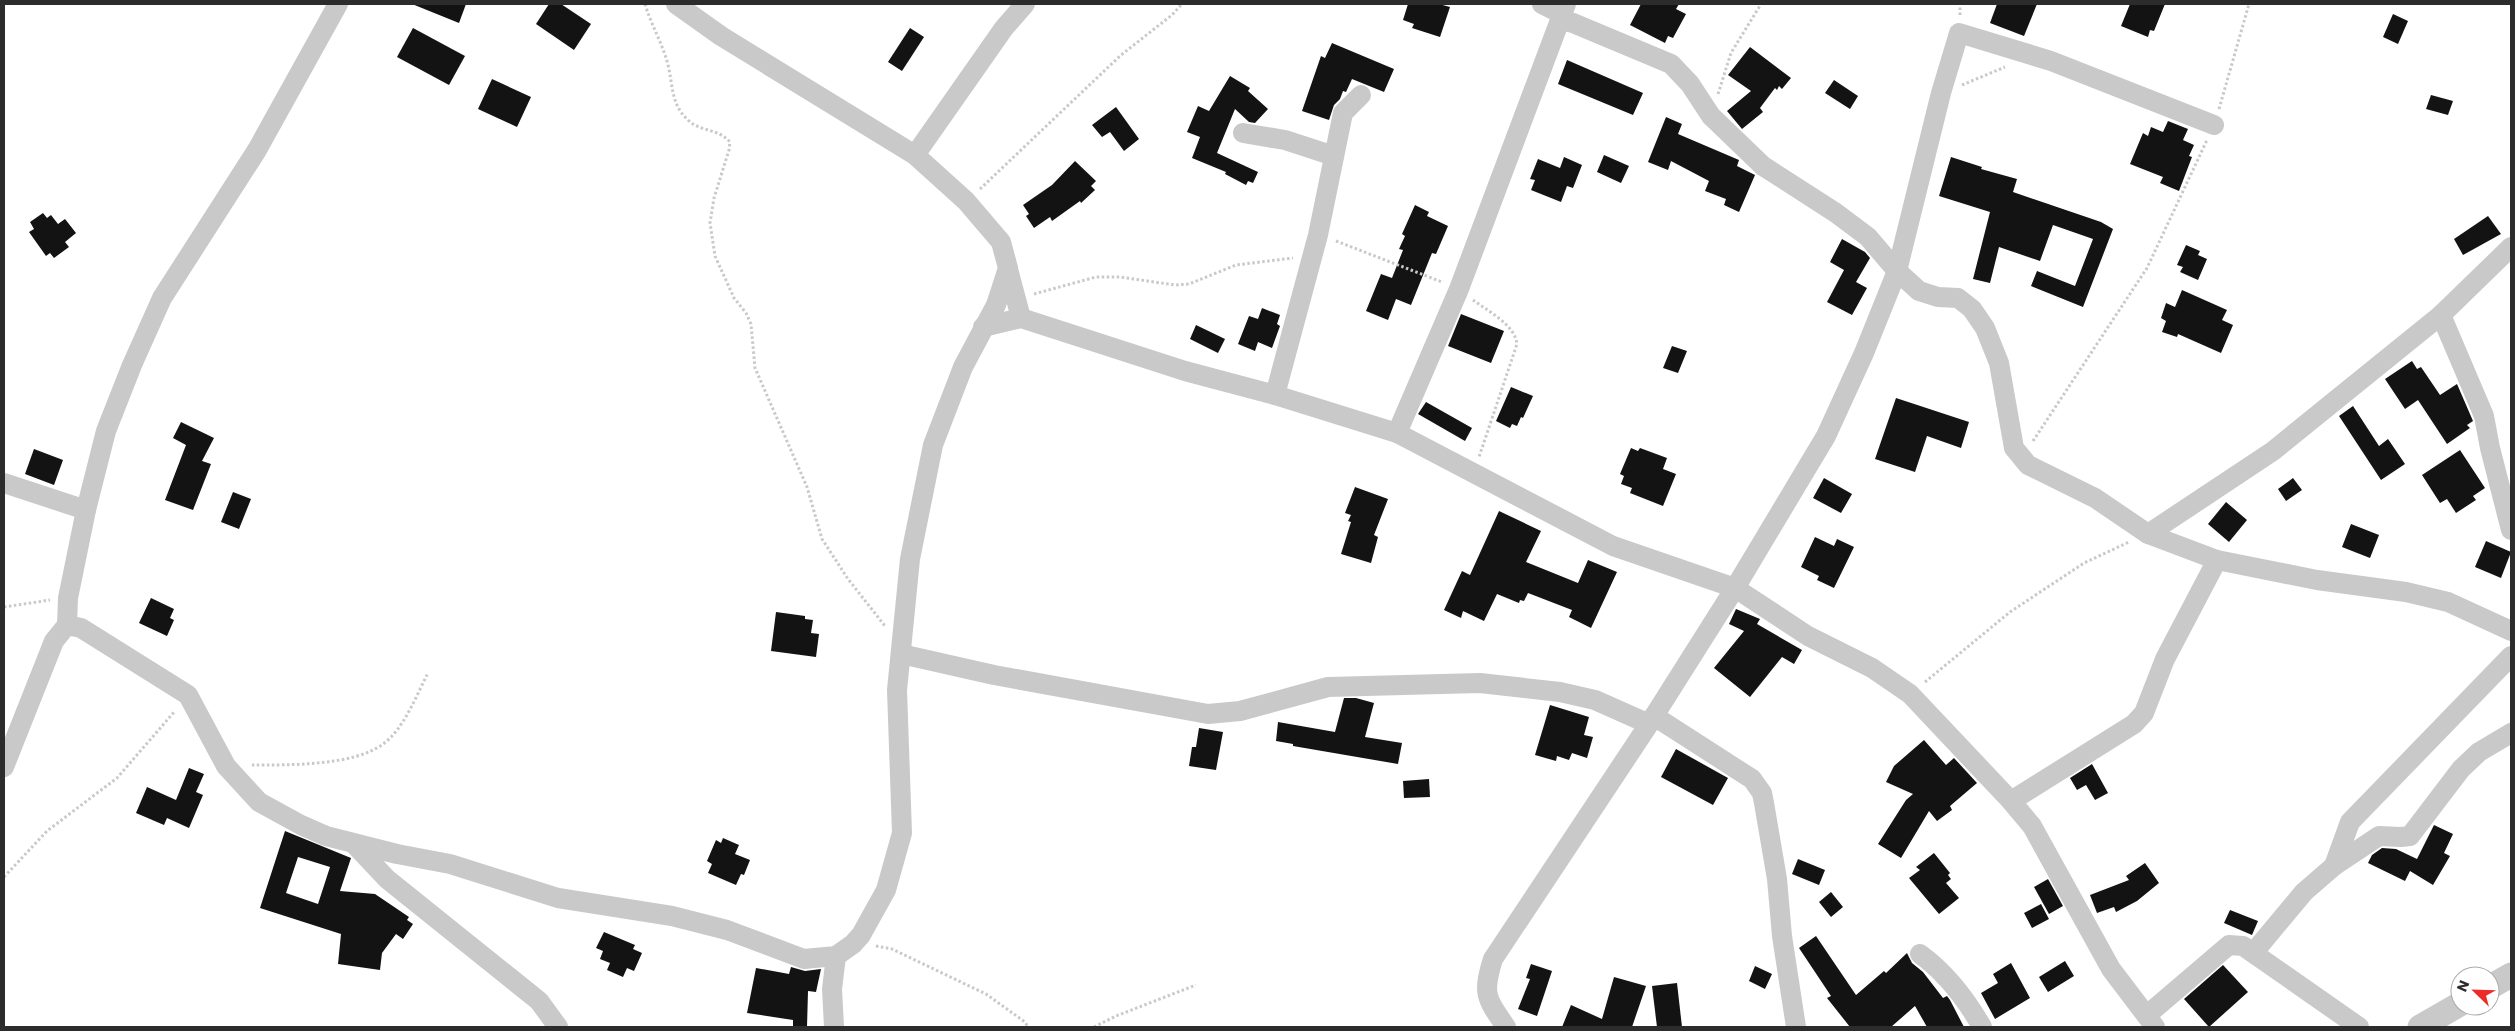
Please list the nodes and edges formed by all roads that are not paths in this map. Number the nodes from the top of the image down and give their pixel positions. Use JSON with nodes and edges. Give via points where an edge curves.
{"nodes":[{"id":1,"x":338,"y":4,"type":"edge"},
{"id":2,"x":676,"y":4,"type":"edge"},
{"id":3,"x":1025,"y":4,"type":"edge"},
{"id":4,"x":1542,"y":4,"type":"edge"},
{"id":5,"x":1563,"y":12,"type":"edge"},
{"id":6,"x":1361,"y":95,"type":"dead end"},
{"id":7,"x":2214,"y":125,"type":"road end"},
{"id":8,"x":1243,"y":133,"type":"dead end"},
{"id":9,"x":915,"y":155,"type":"junction"},
{"id":10,"x":1334,"y":156,"type":"junction"},
{"id":11,"x":2511,"y":247,"type":"edge"},
{"id":12,"x":1008,"y":268,"type":"junction"},
{"id":13,"x":1897,"y":271,"type":"junction"},
{"id":14,"x":1019,"y":308,"type":"junction"},
{"id":15,"x":2440,"y":315,"type":"junction"},
{"id":16,"x":983,"y":327,"type":"junction"},
{"id":17,"x":1275,"y":395,"type":"junction"},
{"id":18,"x":1397,"y":433,"type":"junction"},
{"id":19,"x":4,"y":483,"type":"edge"},
{"id":20,"x":86,"y":510,"type":"junction"},
{"id":21,"x":2511,"y":530,"type":"edge"},
{"id":22,"x":2148,"y":534,"type":"junction"},
{"id":23,"x":2217,"y":560,"type":"junction"},
{"id":24,"x":1735,"y":588,"type":"junction"},
{"id":25,"x":67,"y":625,"type":"junction"},
{"id":26,"x":2511,"y":631,"type":"edge"},
{"id":27,"x":901,"y":650,"type":"junction"},
{"id":28,"x":2511,"y":656,"type":"edge"},
{"id":29,"x":1652,"y":720,"type":"junction"},
{"id":30,"x":2511,"y":733,"type":"edge"},
{"id":31,"x":4,"y":767,"type":"edge"},
{"id":32,"x":2011,"y":801,"type":"junction"},
{"id":33,"x":355,"y":845,"type":"junction"},
{"id":34,"x":2334,"y":866,"type":"junction"},
{"id":35,"x":2254,"y":952,"type":"junction"},
{"id":36,"x":1920,"y":954,"type":"dead end"},
{"id":37,"x":836,"y":956,"type":"junction"},
{"id":38,"x":2511,"y":975,"type":"edge"},
{"id":39,"x":2500,"y":981,"type":"edge"},
{"id":40,"x":2450,"y":1010,"type":"edge"},
{"id":41,"x":2151,"y":1021,"type":"edge"},
{"id":42,"x":558,"y":1027,"type":"edge"},
{"id":43,"x":834,"y":1027,"type":"edge"},
{"id":44,"x":1506,"y":1027,"type":"edge"},
{"id":45,"x":1796,"y":1027,"type":"edge"},
{"id":46,"x":1982,"y":1027,"type":"edge"},
{"id":47,"x":2359,"y":1027,"type":"edge"},
{"id":48,"x":2420,"y":1027,"type":"edge"}],
"edges":[{"from":1,"to":20,"type":"street","via":[[257,150],[162,298],[106,431]]},
{"from":2,"to":9,"type":"street","via":[[721,36]]},
{"from":3,"to":9,"type":"street","via":[[1004,28]]},
{"from":4,"to":5,"type":"street"},
{"from":5,"to":13,"type":"street","via":[[1573,23],[1671,64],[1690,84],[1711,116],[1763,166],[1868,237]]},
{"from":5,"to":18,"type":"street","via":[[1459,289]]},
{"from":6,"to":10,"type":"street","via":[[1343,113]]},
{"from":7,"to":13,"type":"street","via":[[2034,56],[1959,33]]},
{"from":8,"to":10,"type":"street","via":[[1285,140]]},
{"from":9,"to":12,"type":"street","via":[[966,201],[1001,242]]},
{"from":10,"to":17,"type":"street","via":[[1318,235]]},
{"from":11,"to":15,"type":"street"},
{"from":12,"to":14,"type":"street"},
{"from":12,"to":16,"type":"street","via":[[996,305]]},
{"from":13,"to":22,"type":"street","via":[[1919,291],[1938,297],[1958,298],[1972,309],[1985,328],[2002,376],[2014,448],[2021,459],[2095,498]]},
{"from":13,"to":24,"type":"street","via":[[1826,436]]},
{"from":14,"to":16,"type":"street"},
{"from":14,"to":17,"type":"street","via":[[1185,371]]},
{"from":15,"to":21,"type":"street","via":[[2484,416]]},
{"from":15,"to":22,"type":"street","via":[[2273,451]]},
{"from":16,"to":27,"type":"street","via":[[963,367],[933,445],[910,559]]},
{"from":17,"to":18,"type":"street"},
{"from":18,"to":24,"type":"street","via":[[1613,546]]},
{"from":19,"to":20,"type":"street"},
{"from":20,"to":25,"type":"street","via":[[68,598]]},
{"from":22,"to":23,"type":"street"},
{"from":23,"to":26,"type":"street","via":[[2448,602]]},
{"from":23,"to":32,"type":"street","via":[[2165,659],[2144,713],[2134,724]]},
{"from":24,"to":29,"type":"street"},
{"from":24,"to":32,"type":"street","via":[[1808,636],[1872,668],[1910,694]]},
{"from":25,"to":31,"type":"street","via":[[54,641]]},
{"from":25,"to":33,"type":"street","via":[[96,636],[188,695],[226,766],[259,802],[301,826]]},
{"from":27,"to":29,"type":"street","via":[[1003,677],[1208,714],[1240,710],[1328,687],[1480,683],[1560,692],[1595,700]]},
{"from":27,"to":37,"type":"street","via":[[897,690],[902,833],[886,890],[861,935]]},
{"from":28,"to":34,"type":"street","via":[[2350,822]]},
{"from":29,"to":44,"type":"street","via":[[1493,959],[1486,981],[1488,1002]]},
{"from":29,"to":45,"type":"street","via":[[1752,779],[1762,793]]},
{"from":30,"to":34,"type":"street","via":[[2479,752],[2461,769],[2410,836],[2380,836]]},
{"from":32,"to":41,"type":"street","via":[[2032,826],[2111,969]]},
{"from":33,"to":37,"type":"street","via":[[450,864],[558,898],[700,923],[804,959]]},
{"from":33,"to":42,"type":"street","via":[[387,879],[539,1001]]},
{"from":34,"to":35,"type":"street","via":[[2304,892]]},
{"from":35,"to":41,"type":"street","via":[[2243,946],[2229,945]]},
{"from":35,"to":47,"type":"street"},
{"from":36,"to":46,"type":"street","via":[[1940,968]]},
{"from":37,"to":43,"type":"street","via":[[832,989]]},
{"from":38,"to":39,"type":"street"},
{"from":40,"to":48,"type":"street"}]}
